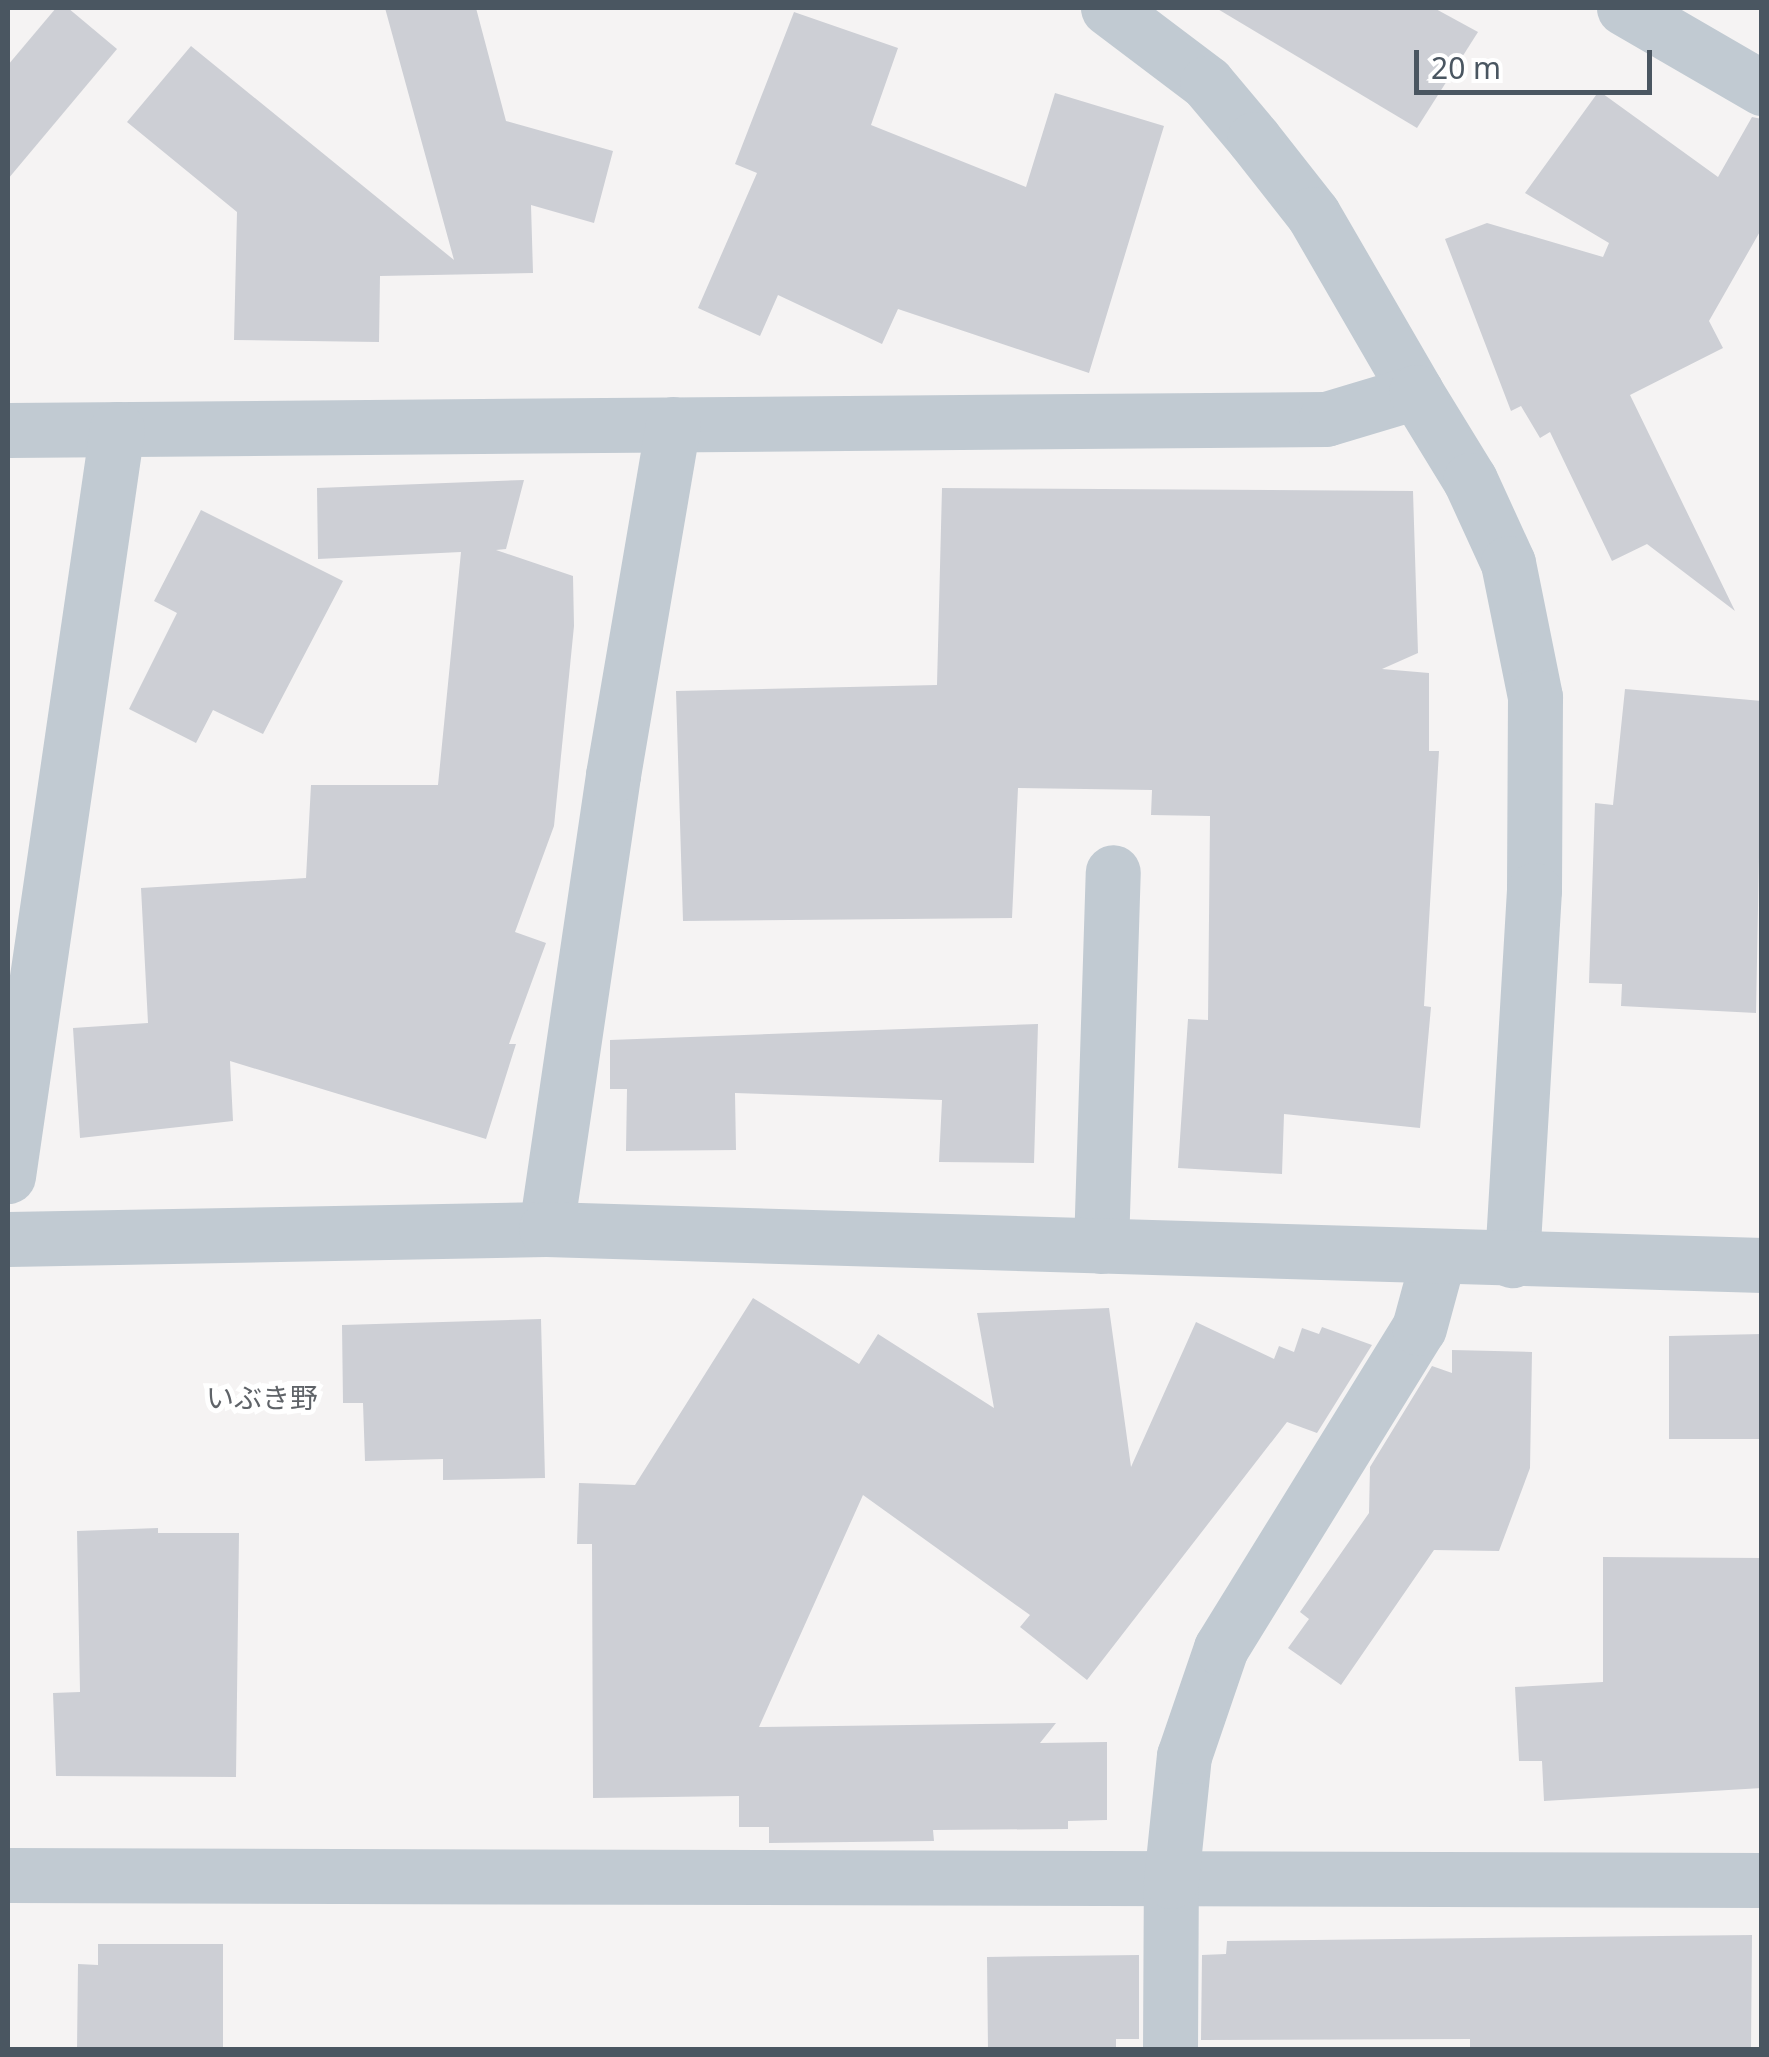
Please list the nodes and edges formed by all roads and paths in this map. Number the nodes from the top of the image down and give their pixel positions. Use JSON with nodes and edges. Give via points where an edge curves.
{"nodes":[{"id":1,"x":1108,"y":8,"type":"edge"},
{"id":2,"x":1624,"y":8,"type":"edge"},
{"id":3,"x":1762,"y":88,"type":"edge"},
{"id":4,"x":1416,"y":392,"type":"junction"},
{"id":5,"x":673,"y":424,"type":"junction"},
{"id":6,"x":8,"y":430,"type":"edge"},
{"id":7,"x":117,"y":430,"type":"junction"},
{"id":8,"x":1113,"y":872,"type":"dead end"},
{"id":9,"x":8,"y":1176,"type":"edge"},
{"id":10,"x":546,"y":1229,"type":"junction"},
{"id":11,"x":8,"y":1240,"type":"edge"},
{"id":12,"x":1101,"y":1246,"type":"junction"},
{"id":13,"x":1438,"y":1258,"type":"junction"},
{"id":14,"x":1512,"y":1260,"type":"junction"},
{"id":15,"x":1762,"y":1266,"type":"edge"},
{"id":16,"x":8,"y":1875,"type":"edge"},
{"id":17,"x":1762,"y":1880,"type":"edge"},
{"id":18,"x":1170,"y":1881,"type":"junction"},
{"id":19,"x":1170,"y":2050,"type":"edge"}],
"edges":[{"from":1,"to":4,"type":"street","via":[[1207,83],[1254,139],[1312,214]]},
{"from":2,"to":3,"type":"street"},
{"from":4,"to":5,"type":"street","via":[[1326,419]]},
{"from":4,"to":14,"type":"street","via":[[1470,480],[1508,563],[1535,697],[1534,890]]},
{"from":5,"to":7,"type":"street"},
{"from":5,"to":10,"type":"street"},
{"from":6,"to":7,"type":"street"},
{"from":7,"to":9,"type":"street"},
{"from":8,"to":12,"type":"street"},
{"from":10,"to":11,"type":"street"},
{"from":10,"to":12,"type":"street"},
{"from":12,"to":13,"type":"street"},
{"from":13,"to":14,"type":"street"},
{"from":13,"to":18,"type":"street","via":[[1419,1328],[1221,1648],[1184,1756]]},
{"from":14,"to":15,"type":"street"},
{"from":16,"to":18,"type":"street"},
{"from":17,"to":18,"type":"street"},
{"from":18,"to":19,"type":"street"}]}
